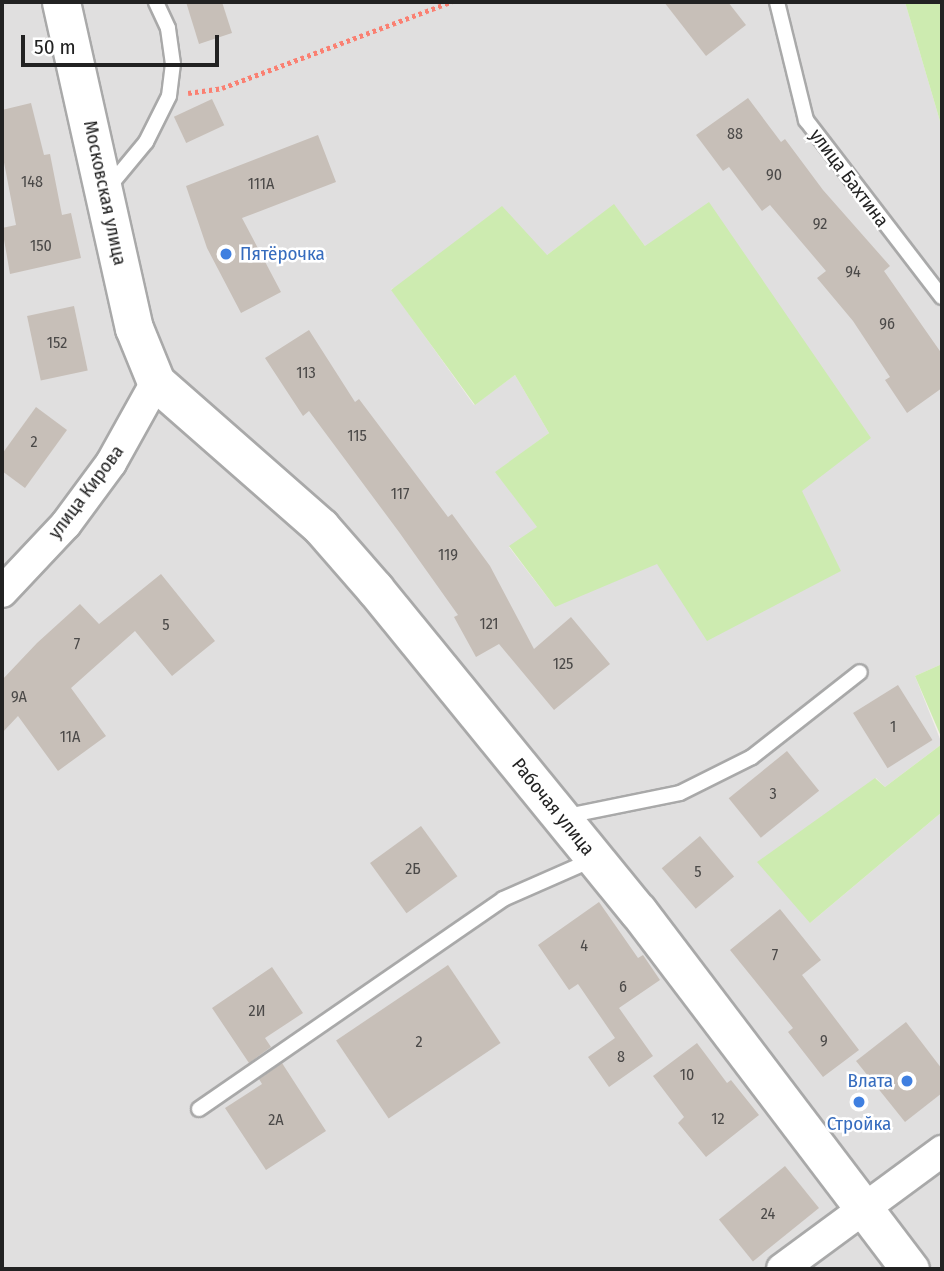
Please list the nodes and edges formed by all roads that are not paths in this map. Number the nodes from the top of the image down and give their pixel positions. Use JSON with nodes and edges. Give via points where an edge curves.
{"nodes":[{"id":1,"x":61,"y":2,"type":"edge"},
{"id":2,"x":156,"y":2,"type":"edge"},
{"id":3,"x":776,"y":2,"type":"edge"},
{"id":4,"x":106,"y":190,"type":"junction"},
{"id":5,"x":942,"y":298,"type":"edge"},
{"id":6,"x":156,"y":382,"type":"junction"},
{"id":7,"x":2,"y":592,"type":"edge"},
{"id":8,"x":860,"y":672,"type":"dead end"},
{"id":9,"x":561,"y":817,"type":"junction"},
{"id":10,"x":595,"y":859,"type":"junction"},
{"id":11,"x":199,"y":1109,"type":"dead end"},
{"id":12,"x":942,"y":1151,"type":"edge"},
{"id":13,"x":865,"y":1209,"type":"junction"},
{"id":14,"x":782,"y":1269,"type":"edge"},
{"id":15,"x":910,"y":1269,"type":"edge"}],
"edges":[{"from":1,"to":4,"type":"street","name":"Московская улица"},
{"from":2,"to":4,"type":"lane","via":[[168,28],[173,64],[169,96],[146,142]]},
{"from":3,"to":5,"type":"lane","name":"улица Бахтина","via":[[806,120]]},
{"from":4,"to":6,"type":"street","name":"Московская улица","via":[[134,328]]},
{"from":6,"to":7,"type":"street","name":"улица Кирова","via":[[111,463],[66,524]]},
{"from":6,"to":9,"type":"street","name":"Рабочая улица","via":[[321,527]]},
{"from":8,"to":9,"type":"lane","via":[[752,757],[680,793]]},
{"from":9,"to":10,"type":"street","name":"Рабочая улица"},
{"from":10,"to":11,"type":"lane","via":[[503,899]]},
{"from":10,"to":13,"type":"street","name":"Рабочая улица"},
{"from":12,"to":13,"type":"street"},
{"from":13,"to":14,"type":"street"},
{"from":13,"to":15,"type":"street","name":"Рабочая улица"}]}
